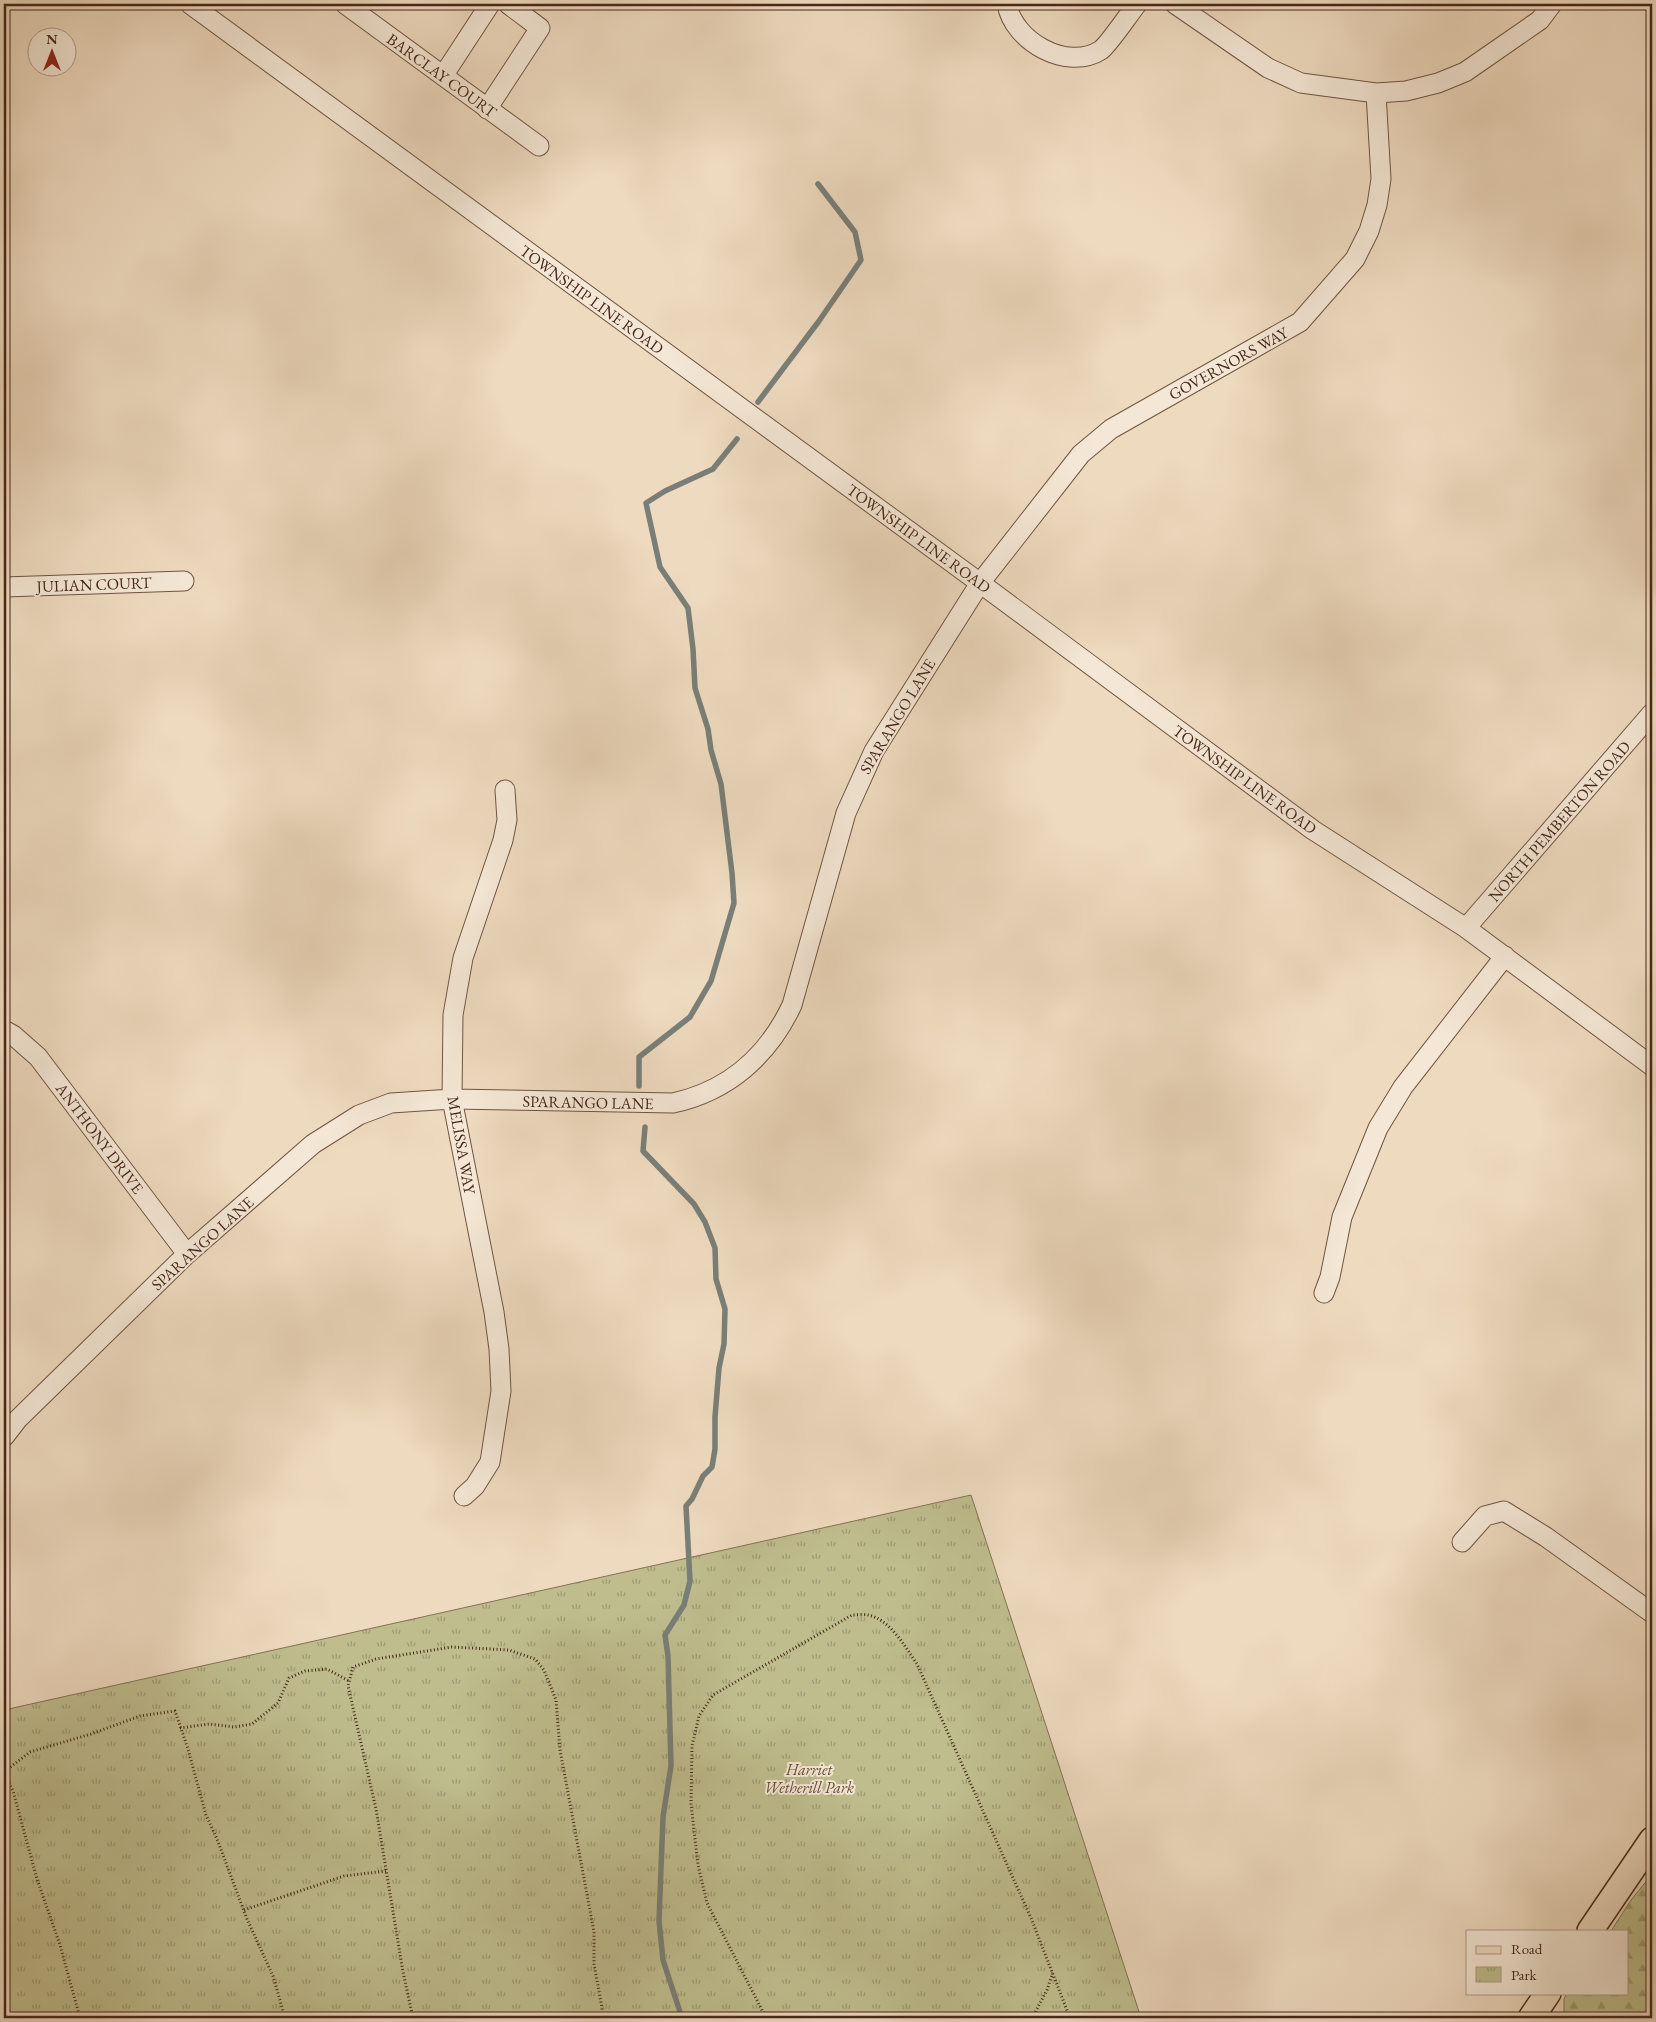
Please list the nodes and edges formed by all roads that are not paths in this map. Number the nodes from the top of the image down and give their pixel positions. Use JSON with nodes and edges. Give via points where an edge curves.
{"nodes":[{"id":1,"x":190,"y":4,"type":"edge"},
{"id":2,"x":345,"y":4,"type":"edge"},
{"id":3,"x":490,"y":4,"type":"edge"},
{"id":4,"x":508,"y":4,"type":"edge"},
{"id":5,"x":1008,"y":4,"type":"edge"},
{"id":6,"x":1137,"y":4,"type":"edge"},
{"id":7,"x":1175,"y":4,"type":"edge"},
{"id":8,"x":1552,"y":4,"type":"edge"},
{"id":9,"x":210,"y":9,"type":"edge"},
{"id":10,"x":443,"y":76,"type":"junction"},
{"id":11,"x":1376,"y":94,"type":"junction"},
{"id":12,"x":487,"y":109,"type":"junction"},
{"id":13,"x":539,"y":146,"type":"dead end"},
{"id":14,"x":184,"y":581,"type":"dead end"},
{"id":15,"x":980,"y":583,"type":"junction"},
{"id":16,"x":4,"y":587,"type":"edge"},
{"id":17,"x":1652,"y":713,"type":"edge"},
{"id":18,"x":505,"y":790,"type":"dead end"},
{"id":19,"x":1466,"y":928,"type":"junction"},
{"id":20,"x":1505,"y":956,"type":"junction"},
{"id":21,"x":4,"y":1030,"type":"edge"},
{"id":22,"x":1652,"y":1066,"type":"edge"},
{"id":23,"x":452,"y":1099,"type":"junction"},
{"id":24,"x":187,"y":1254,"type":"junction"},
{"id":25,"x":1324,"y":1292,"type":"dead end"},
{"id":26,"x":4,"y":1436,"type":"edge"},
{"id":27,"x":464,"y":1496,"type":"dead end"},
{"id":28,"x":1462,"y":1542,"type":"dead end"},
{"id":29,"x":1652,"y":1612,"type":"edge"},
{"id":30,"x":1652,"y":1840,"type":"edge"},
{"id":31,"x":1591,"y":1930,"type":"edge"},
{"id":32,"x":1547,"y":1994,"type":"edge"},
{"id":33,"x":1531,"y":2018,"type":"edge"}],
"edges":[{"from":1,"to":9,"type":"street","name":"TOWNSHIP LINE ROAD"},
{"from":2,"to":10,"type":"street","name":"BARCLAY COURT"},
{"from":3,"to":10,"type":"street"},
{"from":4,"to":12,"type":"street","via":[[540,28]]},
{"from":5,"to":6,"type":"street","via":[[1009,14],[1022,33],[1043,49],[1065,58],[1086,56],[1102,49]]},
{"from":7,"to":11,"type":"street","via":[[1268,68],[1300,83]]},
{"from":8,"to":11,"type":"street","via":[[1540,20],[1465,72],[1406,91]]},
{"from":9,"to":15,"type":"street","name":"TOWNSHIP LINE ROAD"},
{"from":10,"to":12,"type":"street","name":"BARCLAY COURT"},
{"from":11,"to":15,"type":"street","name":"GOVERNORS WAY","via":[[1381,179],[1369,231],[1355,259],[1300,322],[1111,429],[1081,454]]},
{"from":12,"to":13,"type":"street","name":"BARCLAY COURT"},
{"from":14,"to":16,"type":"street","name":"JULIAN COURT"},
{"from":15,"to":19,"type":"street","name":"TOWNSHIP LINE ROAD","via":[[1313,830]]},
{"from":15,"to":23,"type":"street","name":"SPARANGO LANE","via":[[860,778],[844,820],[792,1005],[784,1023],[756,1059],[736,1077],[694,1098],[673,1103]]},
{"from":17,"to":19,"type":"street","name":"NORTH PEMBERTON ROAD"},
{"from":18,"to":23,"type":"street","name":"MELISSA WAY","via":[[507,820],[503,840],[457,985],[452,1037]]},
{"from":19,"to":20,"type":"street","name":"TOWNSHIP LINE ROAD"},
{"from":20,"to":22,"type":"street","name":"TOWNSHIP LINE ROAD"},
{"from":20,"to":25,"type":"street","via":[[1404,1087],[1378,1128],[1342,1217]]},
{"from":21,"to":24,"type":"street","name":"ANTHONY DRIVE","via":[[38,1057]]},
{"from":23,"to":24,"type":"street","name":"SPARANGO LANE","via":[[391,1103],[359,1115],[314,1144]]},
{"from":23,"to":27,"type":"street","name":"MELISSA WAY","via":[[499,1349],[500,1391],[490,1462],[475,1486]]},
{"from":24,"to":26,"type":"street","name":"SPARANGO LANE"},
{"from":28,"to":29,"type":"street","via":[[1485,1516],[1504,1511]]},
{"from":30,"to":31,"type":"main road"},
{"from":32,"to":33,"type":"main road"}]}
